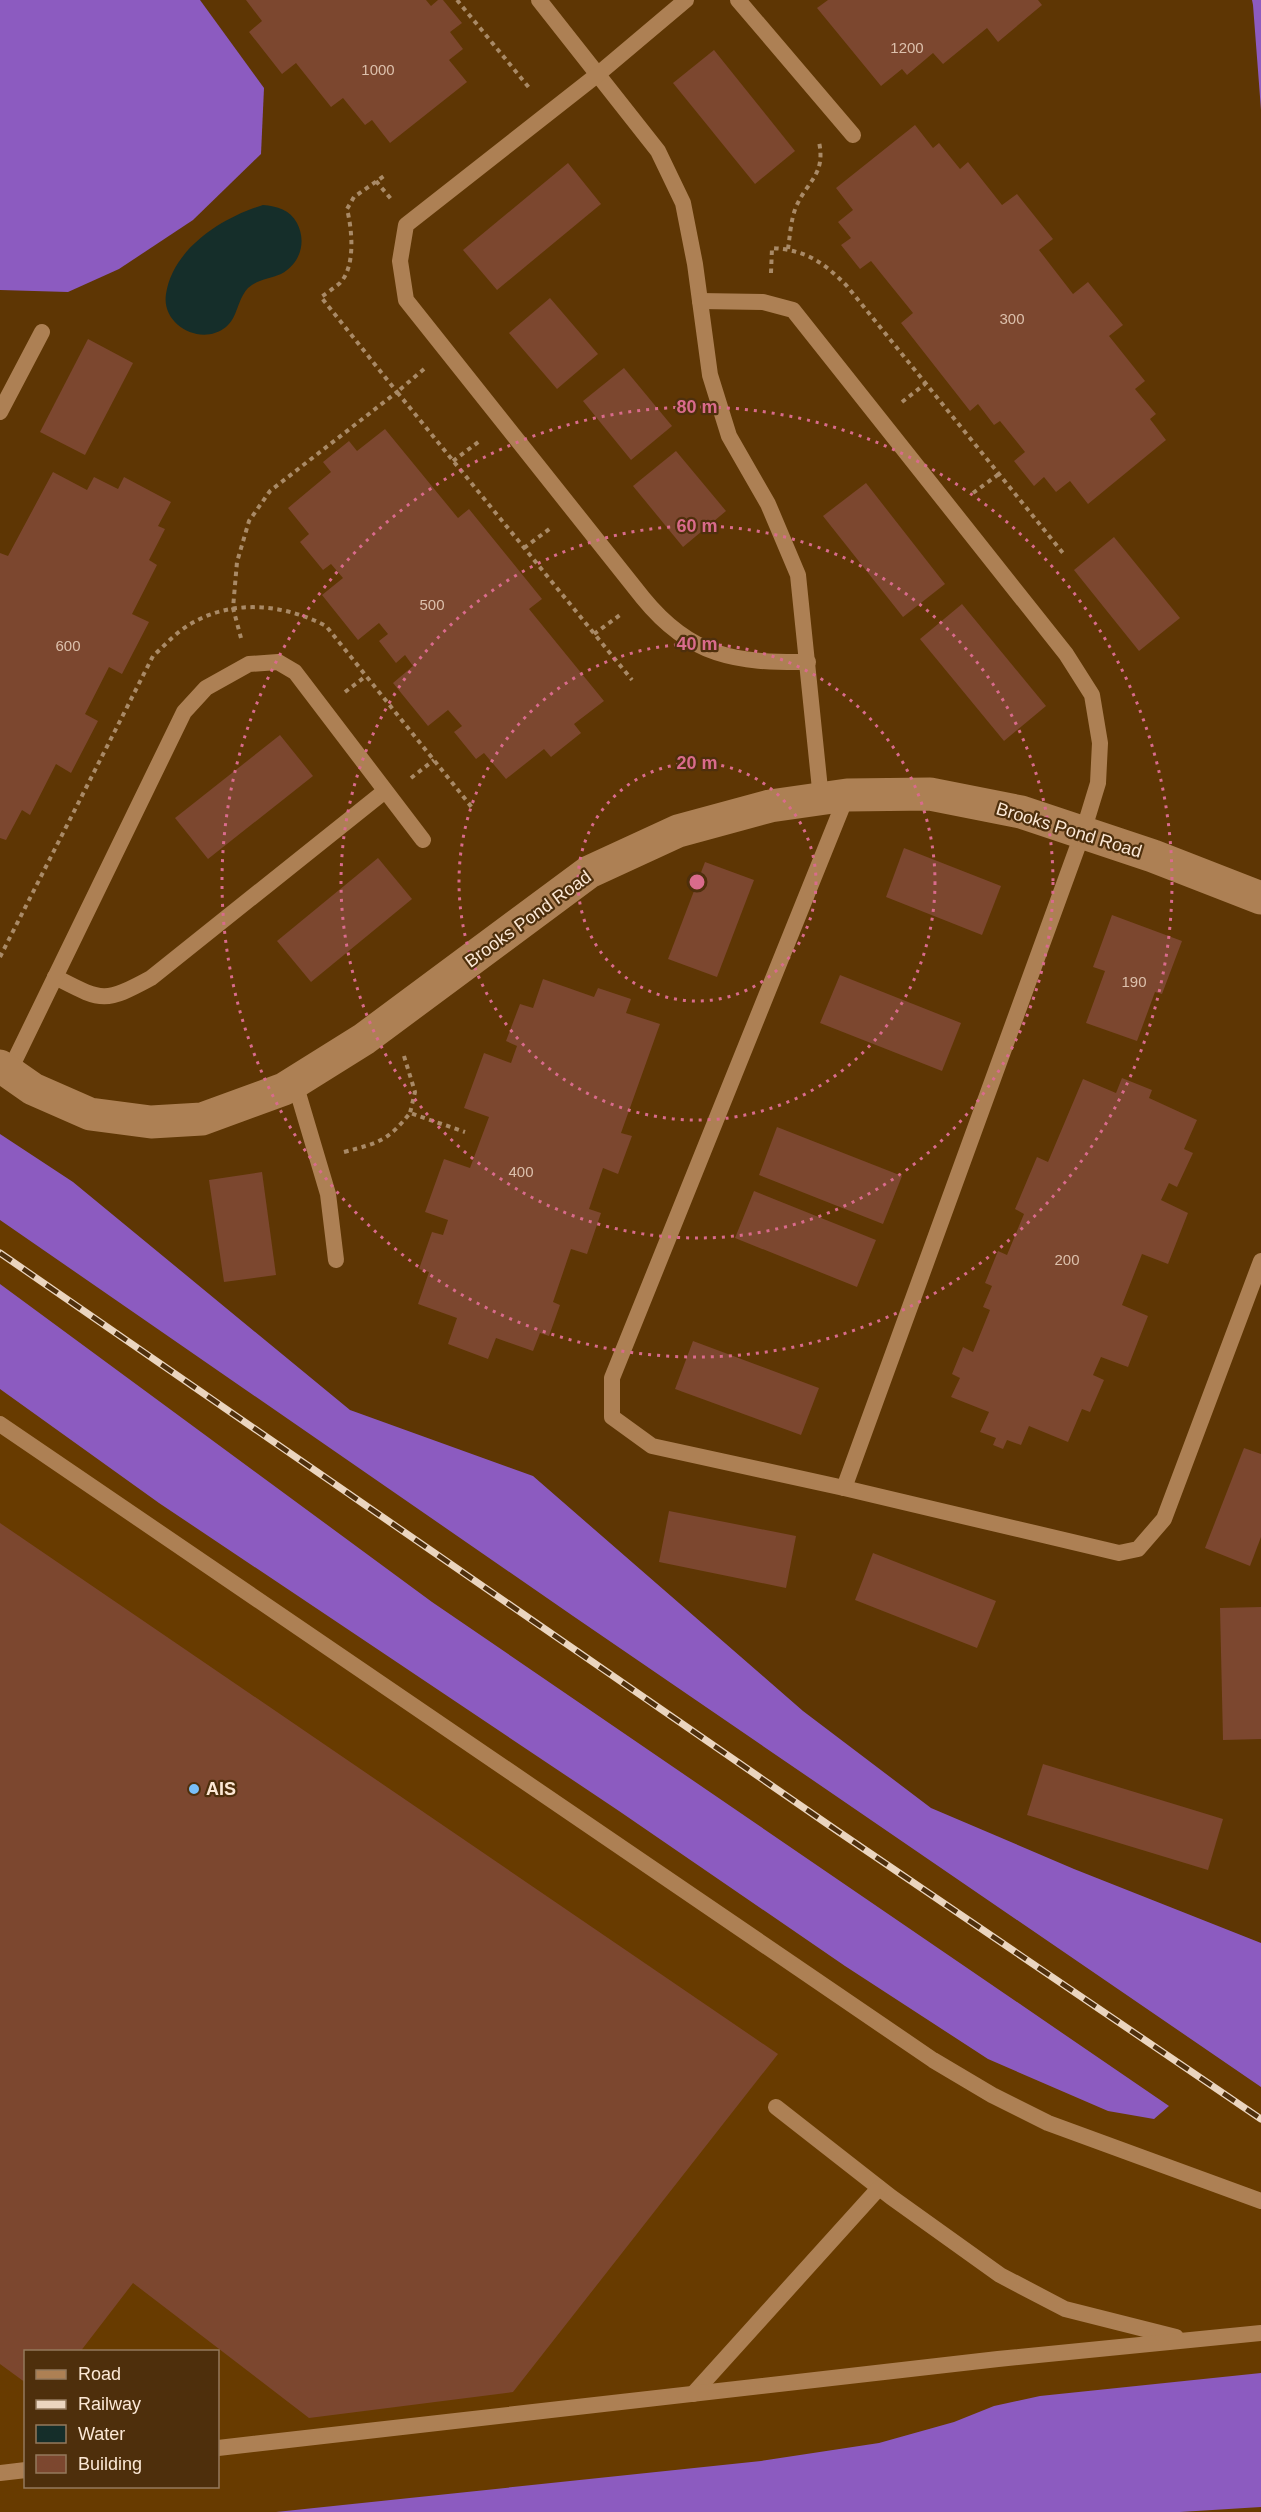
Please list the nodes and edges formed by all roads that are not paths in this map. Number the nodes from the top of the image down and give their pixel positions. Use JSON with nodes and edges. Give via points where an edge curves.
{"nodes":[{"id":1,"x":539,"y":0,"type":"edge"},
{"id":2,"x":686,"y":0,"type":"edge"},
{"id":3,"x":738,"y":0,"type":"edge"},
{"id":4,"x":597,"y":75,"type":"junction"},
{"id":5,"x":853,"y":135,"type":"dead end"},
{"id":6,"x":700,"y":301,"type":"junction"},
{"id":7,"x":42,"y":332,"type":"dead end"},
{"id":8,"x":0,"y":412,"type":"edge"},
{"id":9,"x":808,"y":662,"type":"junction"},
{"id":10,"x":385,"y":791,"type":"junction"},
{"id":11,"x":834,"y":797,"type":"junction"},
{"id":12,"x":1083,"y":832,"type":"junction"},
{"id":13,"x":423,"y":840,"type":"dead end"},
{"id":14,"x":1261,"y":898,"type":"edge"},
{"id":15,"x":55,"y":977,"type":"junction"},
{"id":16,"x":4,"y":1069,"type":"edge"},
{"id":17,"x":295,"y":1083,"type":"junction"},
{"id":18,"x":336,"y":1260,"type":"dead end"},
{"id":19,"x":1261,"y":1261,"type":"edge"},
{"id":20,"x":0,"y":1424,"type":"edge"},
{"id":21,"x":844,"y":1488,"type":"junction"},
{"id":22,"x":776,"y":2107,"type":"dead end"},
{"id":23,"x":879,"y":2188,"type":"junction"},
{"id":24,"x":1261,"y":2201,"type":"edge"},
{"id":25,"x":1261,"y":2334,"type":"edge"},
{"id":26,"x":1188,"y":2341,"type":"junction"},
{"id":27,"x":693,"y":2394,"type":"junction"},
{"id":28,"x":219,"y":2448,"type":"edge"},
{"id":29,"x":24,"y":2470,"type":"edge"},
{"id":30,"x":0,"y":2473,"type":"edge"}],
"edges":[{"from":1,"to":4,"type":"lane"},
{"from":2,"to":4,"type":"lane"},
{"from":3,"to":5,"type":"lane"},
{"from":4,"to":6,"type":"lane","via":[[658,151],[683,203]]},
{"from":4,"to":9,"type":"lane","via":[[406,225],[400,261],[406,300],[648,603],[674,629],[700,647],[726,656],[764,662]]},
{"from":6,"to":9,"type":"lane","via":[[710,375],[729,436],[768,504],[798,575]]},
{"from":6,"to":12,"type":"lane","via":[[763,302],[793,310],[1066,654],[1092,694],[1100,743],[1098,783]]},
{"from":7,"to":8,"type":"lane"},
{"from":9,"to":11,"type":"lane"},
{"from":10,"to":13,"type":"lane"},
{"from":10,"to":15,"type":"lane","via":[[151,978],[119,995],[94,996]]},
{"from":10,"to":15,"type":"lane","via":[[295,672],[278,662],[249,664],[206,688],[184,712]]},
{"from":11,"to":12,"type":"street","name":"Brooks Pond Road","via":[[930,794],[1021,812]]},
{"from":11,"to":17,"type":"street","name":"Brooks Pond Road","via":[[770,806],[678,831],[590,872],[381,1027]]},
{"from":11,"to":21,"type":"lane","via":[[612,1378],[612,1417],[652,1446]]},
{"from":12,"to":14,"type":"street","name":"Brooks Pond Road"},
{"from":12,"to":21,"type":"lane"},
{"from":15,"to":16,"type":"lane"},
{"from":16,"to":17,"type":"street","name":"Brooks Pond Road","via":[[33,1089],[90,1114],[151,1122],[202,1119]]},
{"from":17,"to":18,"type":"lane","via":[[328,1194]]},
{"from":19,"to":21,"type":"lane","via":[[1164,1519],[1138,1549],[1119,1553]]},
{"from":20,"to":24,"type":"lane","via":[[933,2060],[1048,2123]]},
{"from":22,"to":23,"type":"lane"},
{"from":23,"to":26,"type":"lane","via":[[1000,2275],[1065,2309]]},
{"from":23,"to":27,"type":"lane"},
{"from":25,"to":26,"type":"lane"},
{"from":26,"to":27,"type":"lane"},
{"from":27,"to":28,"type":"lane"},
{"from":29,"to":30,"type":"lane"}]}
